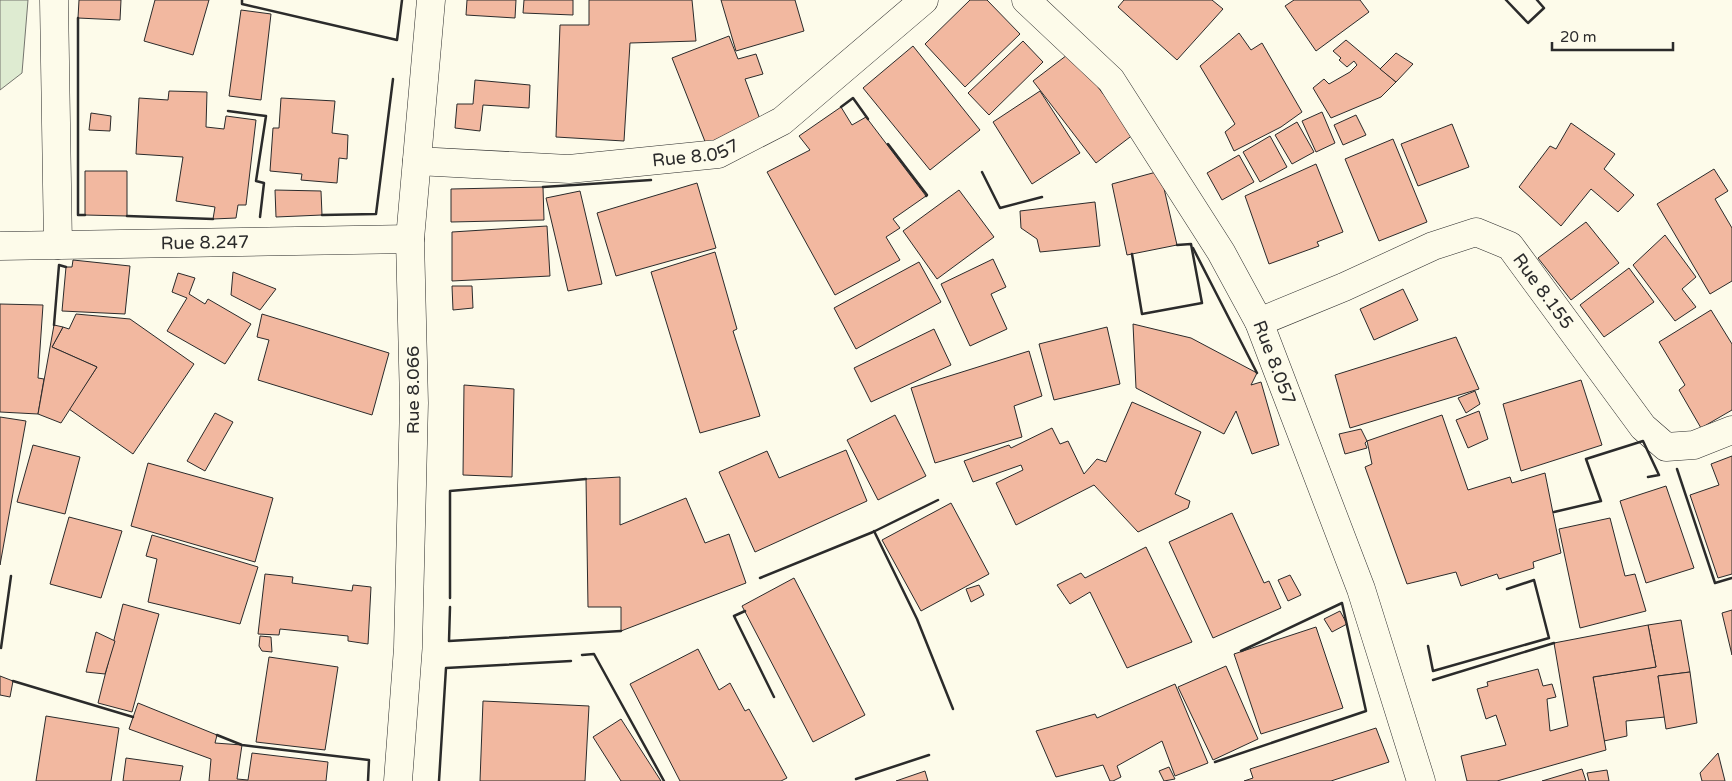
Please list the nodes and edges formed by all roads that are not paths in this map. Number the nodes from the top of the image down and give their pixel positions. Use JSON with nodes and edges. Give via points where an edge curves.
{"nodes":[{"id":1,"x":54,"y":0,"type":"edge"},
{"id":2,"x":432,"y":0,"type":"edge"},
{"id":3,"x":924,"y":0,"type":"edge"},
{"id":4,"x":1026,"y":0,"type":"edge"},
{"id":5,"x":417,"y":161,"type":"junction"},
{"id":6,"x":410,"y":238,"type":"junction"},
{"id":7,"x":58,"y":245,"type":"junction"},
{"id":8,"x":0,"y":246,"type":"edge"},
{"id":9,"x":1259,"y":322,"type":"junction"},
{"id":10,"x":1732,"y":430,"type":"edge"},
{"id":11,"x":398,"y":781,"type":"edge"},
{"id":12,"x":1421,"y":781,"type":"edge"}],
"edges":[{"from":1,"to":7,"type":"street"},
{"from":2,"to":5,"type":"street","name":"Rue 8.066"},
{"from":3,"to":5,"type":"street","name":"Rue 8.057","via":[[782,121],[718,154],[569,169]]},
{"from":4,"to":9,"type":"street","name":"Rue 8.057","via":[[1111,80],[1221,252]]},
{"from":5,"to":6,"type":"street","name":"Rue 8.066"},
{"from":6,"to":7,"type":"street","name":"Rue 8.247"},
{"from":6,"to":11,"type":"street","name":"Rue 8.066","via":[[414,403],[408,648]]},
{"from":7,"to":8,"type":"street","name":"Rue 8.247"},
{"from":9,"to":10,"type":"street","name":"Rue 8.155","via":[[1433,246],[1476,232],[1510,246],[1643,427],[1666,446],[1694,445]]},
{"from":9,"to":12,"type":"street","name":"Rue 8.057","via":[[1361,589]]}]}
